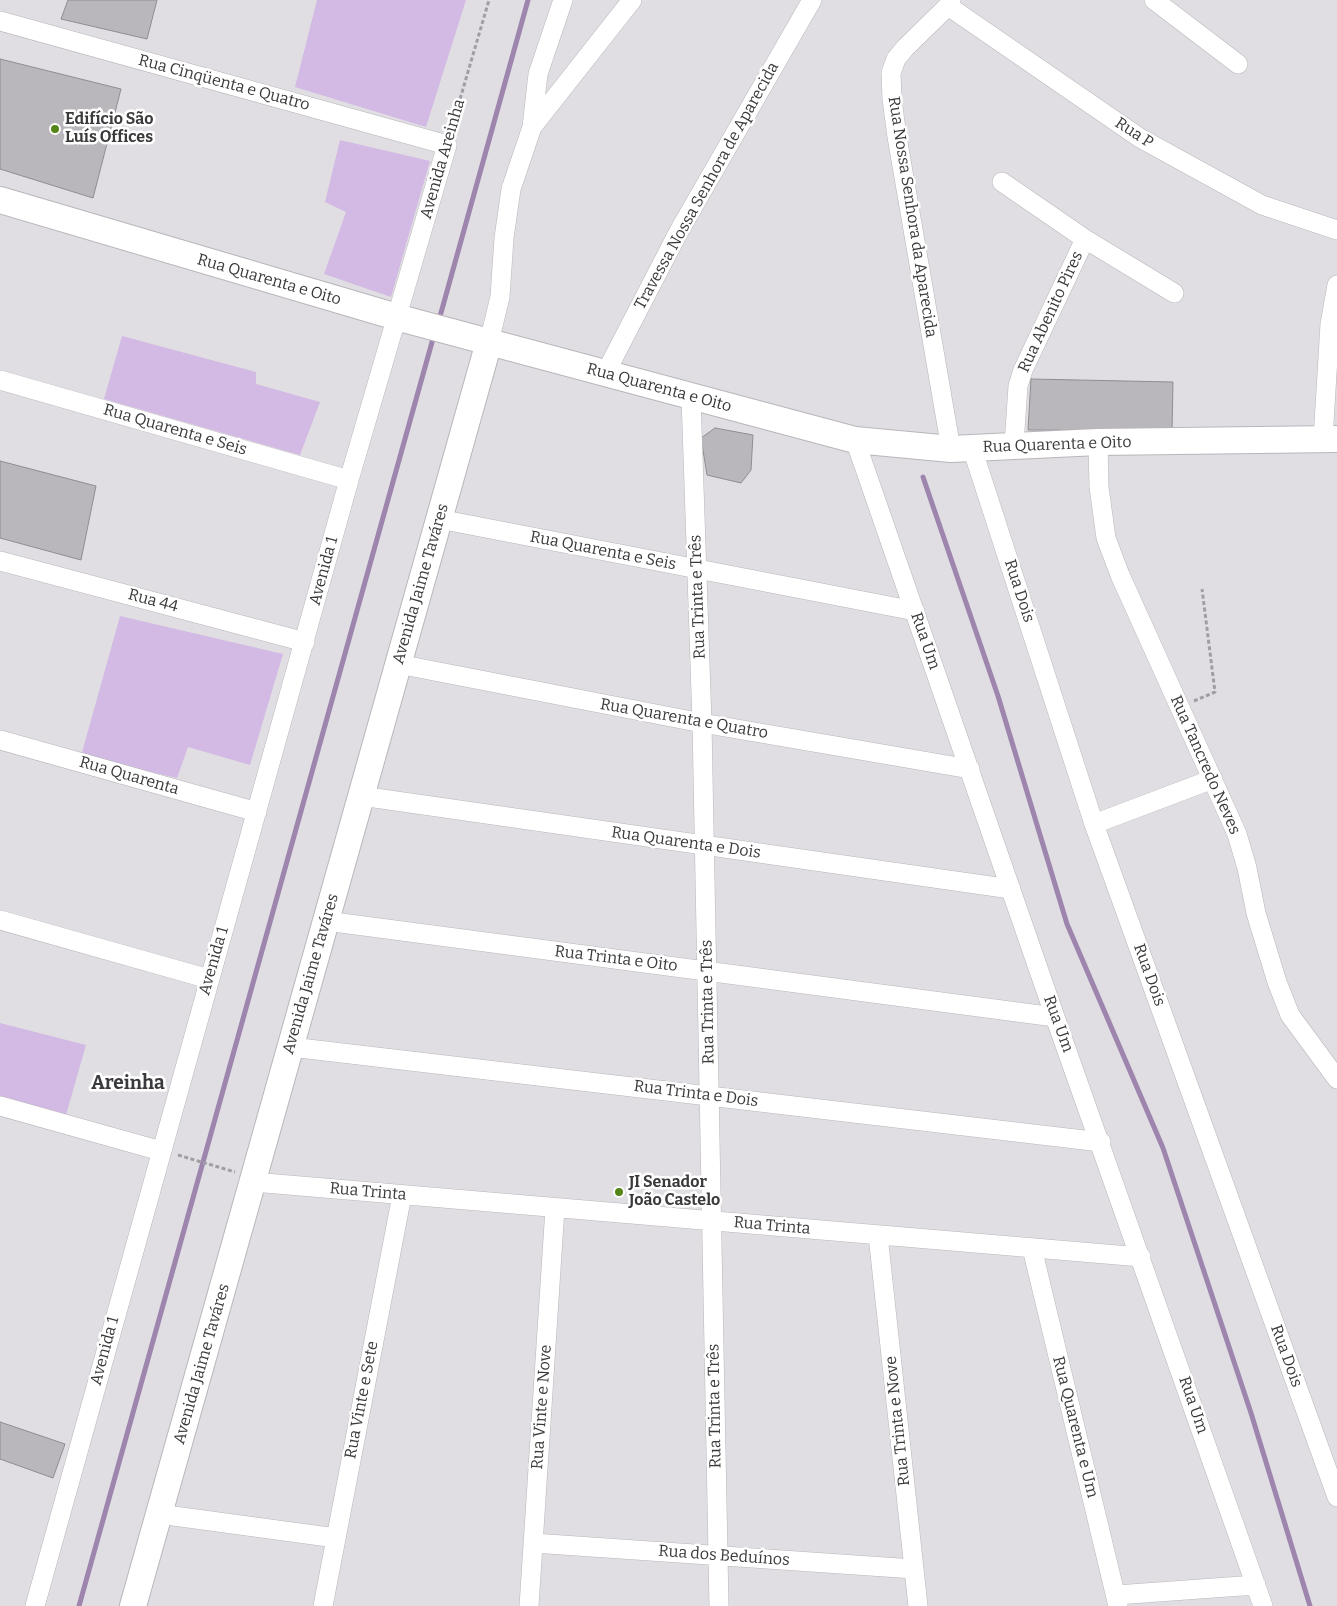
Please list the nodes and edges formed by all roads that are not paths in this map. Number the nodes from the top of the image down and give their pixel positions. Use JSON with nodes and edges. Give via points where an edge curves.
{"nodes":[{"id":1,"x":563,"y":0,"type":"edge"},
{"id":2,"x":632,"y":0,"type":"edge"},
{"id":3,"x":812,"y":0,"type":"edge"},
{"id":4,"x":1154,"y":0,"type":"edge"},
{"id":5,"x":949,"y":3,"type":"edge"},
{"id":6,"x":0,"y":21,"type":"edge"},
{"id":7,"x":1238,"y":64,"type":"dead end"},
{"id":8,"x":532,"y":127,"type":"junction"},
{"id":9,"x":447,"y":145,"type":"joint"},
{"id":10,"x":1002,"y":182,"type":"dead end"},
{"id":11,"x":0,"y":200,"type":"edge"},
{"id":12,"x":1337,"y":230,"type":"edge"},
{"id":13,"x":1085,"y":239,"type":"junction"},
{"id":14,"x":1337,"y":284,"type":"edge"},
{"id":15,"x":1174,"y":293,"type":"dead end"},
{"id":16,"x":402,"y":319,"type":"junction"},
{"id":17,"x":489,"y":342,"type":"junction"},
{"id":18,"x":605,"y":374,"type":"junction"},
{"id":19,"x":0,"y":380,"type":"edge"},
{"id":20,"x":691,"y":397,"type":"junction"},
{"id":21,"x":855,"y":440,"type":"junction"},
{"id":22,"x":1330,"y":440,"type":"edge"},
{"id":23,"x":1098,"y":442,"type":"junction"},
{"id":24,"x":1014,"y":445,"type":"junction"},
{"id":25,"x":962,"y":449,"type":"junction"},
{"id":26,"x":350,"y":480,"type":"junction"},
{"id":27,"x":439,"y":519,"type":"junction"},
{"id":28,"x":0,"y":561,"type":"edge"},
{"id":29,"x":698,"y":569,"type":"junction"},
{"id":30,"x":915,"y":611,"type":"junction"},
{"id":31,"x":305,"y":642,"type":"junction"},
{"id":32,"x":398,"y":664,"type":"junction"},
{"id":33,"x":702,"y":723,"type":"junction"},
{"id":34,"x":0,"y":740,"type":"edge"},
{"id":35,"x":970,"y":769,"type":"junction"},
{"id":36,"x":1213,"y":779,"type":"junction"},
{"id":37,"x":361,"y":796,"type":"junction"},
{"id":38,"x":258,"y":812,"type":"junction"},
{"id":39,"x":1094,"y":824,"type":"junction"},
{"id":40,"x":704,"y":845,"type":"junction"},
{"id":41,"x":1011,"y":889,"type":"junction"},
{"id":42,"x":0,"y":920,"type":"edge"},
{"id":43,"x":326,"y":921,"type":"junction"},
{"id":44,"x":707,"y":971,"type":"junction"},
{"id":45,"x":209,"y":979,"type":"junction"},
{"id":46,"x":1056,"y":1017,"type":"junction"},
{"id":47,"x":291,"y":1047,"type":"junction"},
{"id":48,"x":1337,"y":1079,"type":"edge"},
{"id":49,"x":710,"y":1096,"type":"junction"},
{"id":50,"x":0,"y":1106,"type":"edge"},
{"id":51,"x":1101,"y":1142,"type":"junction"},
{"id":52,"x":161,"y":1151,"type":"junction"},
{"id":53,"x":244,"y":1177,"type":"junction"},
{"id":54,"x":402,"y":1195,"type":"junction"},
{"id":55,"x":555,"y":1208,"type":"junction"},
{"id":56,"x":712,"y":1221,"type":"junction"},
{"id":57,"x":878,"y":1235,"type":"junction"},
{"id":58,"x":1032,"y":1248,"type":"junction"},
{"id":59,"x":1141,"y":1257,"type":"junction"},
{"id":60,"x":1337,"y":1497,"type":"edge"},
{"id":61,"x":159,"y":1514,"type":"junction"},
{"id":62,"x":336,"y":1538,"type":"junction"},
{"id":63,"x":533,"y":1543,"type":"junction"},
{"id":64,"x":718,"y":1556,"type":"junction"},
{"id":65,"x":914,"y":1569,"type":"junction"},
{"id":66,"x":1256,"y":1585,"type":"junction"},
{"id":67,"x":1117,"y":1601,"type":"edge"},
{"id":68,"x":34,"y":1606,"type":"edge"},
{"id":69,"x":133,"y":1606,"type":"edge"},
{"id":70,"x":323,"y":1606,"type":"edge"},
{"id":71,"x":529,"y":1606,"type":"edge"},
{"id":72,"x":718,"y":1606,"type":"edge"},
{"id":73,"x":918,"y":1606,"type":"edge"},
{"id":74,"x":1263,"y":1606,"type":"edge"}],
"edges":[{"from":1,"to":8,"type":"street","via":[[538,74]]},
{"from":2,"to":8,"type":"street"},
{"from":3,"to":18,"type":"street","name":"Travessa Nossa Senhora de Aparecida","via":[[679,231]]},
{"from":4,"to":7,"type":"street"},
{"from":5,"to":12,"type":"street","name":"Rua P","via":[[1140,138],[1262,205]]},
{"from":5,"to":25,"type":"street","name":"Rua Nossa Senhora da Aparecida","via":[[905,48],[891,73],[897,137]]},
{"from":6,"to":9,"type":"street","name":"Rua Cinqüenta e Quatro"},
{"from":8,"to":17,"type":"street","via":[[511,189],[500,297]]},
{"from":9,"to":16,"type":"street","name":"Avenida Areinha"},
{"from":10,"to":13,"type":"street"},
{"from":11,"to":16,"type":"main road","name":"Rua Quarenta e Oito"},
{"from":13,"to":15,"type":"street"},
{"from":13,"to":24,"type":"street","name":"Rua Abenito Pires","via":[[1023,370],[1017,394]]},
{"from":14,"to":22,"type":"street","via":[[1330,324]]},
{"from":16,"to":17,"type":"main road","name":"Rua Quarenta e Oito"},
{"from":16,"to":26,"type":"street","name":"Avenida 1"},
{"from":17,"to":18,"type":"main road","name":"Rua Quarenta e Oito"},
{"from":17,"to":27,"type":"main road","name":"Avenida Jaime Taváres"},
{"from":18,"to":20,"type":"main road","name":"Rua Quarenta e Oito"},
{"from":19,"to":26,"type":"street","name":"Rua Quarenta e Seis"},
{"from":20,"to":21,"type":"main road","name":"Rua Quarenta e Oito"},
{"from":20,"to":29,"type":"street","name":"Rua Trinta e Três"},
{"from":21,"to":25,"type":"main road","name":"Rua Quarenta e Oito"},
{"from":21,"to":30,"type":"street","name":"Rua Um"},
{"from":22,"to":23,"type":"main road","name":"Rua Quarenta e Oito"},
{"from":23,"to":24,"type":"main road","name":"Rua Quarenta e Oito"},
{"from":23,"to":36,"type":"street","name":"Rua Tancredo Neves","via":[[1098,487],[1106,538],[1137,616]]},
{"from":24,"to":25,"type":"main road","name":"Rua Quarenta e Oito"},
{"from":25,"to":39,"type":"street","name":"Rua Dois"},
{"from":26,"to":31,"type":"street","name":"Avenida 1"},
{"from":27,"to":29,"type":"street","name":"Rua Quarenta e Seis"},
{"from":27,"to":32,"type":"main road","name":"Avenida Jaime Taváres"},
{"from":28,"to":31,"type":"street","name":"Rua 44"},
{"from":29,"to":30,"type":"street","name":"Rua Quarenta e Seis"},
{"from":29,"to":33,"type":"street","name":"Rua Trinta e Três"},
{"from":30,"to":35,"type":"street","name":"Rua Um"},
{"from":31,"to":38,"type":"street","name":"Avenida 1"},
{"from":32,"to":33,"type":"street","name":"Rua Quarenta e Quatro"},
{"from":32,"to":37,"type":"main road","name":"Avenida Jaime Taváres"},
{"from":33,"to":35,"type":"street","name":"Rua Quarenta e Quatro"},
{"from":33,"to":40,"type":"street","name":"Rua Trinta e Três"},
{"from":34,"to":38,"type":"street","name":"Rua Quarenta"},
{"from":35,"to":41,"type":"street","name":"Rua Um"},
{"from":36,"to":39,"type":"street"},
{"from":36,"to":48,"type":"street","name":"Rua Tancredo Neves","via":[[1237,834],[1276,982],[1290,1016]]},
{"from":37,"to":40,"type":"street","name":"Rua Quarenta e Dois"},
{"from":37,"to":43,"type":"main road","name":"Avenida Jaime Taváres"},
{"from":38,"to":45,"type":"street","name":"Avenida 1"},
{"from":39,"to":60,"type":"street","name":"Rua Dois"},
{"from":40,"to":41,"type":"street","name":"Rua Quarenta e Dois"},
{"from":40,"to":44,"type":"street","name":"Rua Trinta e Três"},
{"from":41,"to":46,"type":"street","name":"Rua Um"},
{"from":42,"to":45,"type":"street"},
{"from":43,"to":44,"type":"street","name":"Rua Trinta e Oito"},
{"from":43,"to":47,"type":"main road","name":"Avenida Jaime Taváres"},
{"from":44,"to":46,"type":"street","name":"Rua Trinta e Oito"},
{"from":44,"to":49,"type":"street","name":"Rua Trinta e Três"},
{"from":45,"to":52,"type":"street","name":"Avenida 1"},
{"from":46,"to":51,"type":"street","name":"Rua Um"},
{"from":47,"to":49,"type":"street","name":"Rua Trinta e Dois"},
{"from":47,"to":53,"type":"main road","name":"Avenida Jaime Taváres"},
{"from":49,"to":51,"type":"street","name":"Rua Trinta e Dois"},
{"from":49,"to":56,"type":"street","name":"Rua Trinta e Três"},
{"from":50,"to":52,"type":"street"},
{"from":51,"to":59,"type":"street","name":"Rua Um"},
{"from":52,"to":68,"type":"street","name":"Avenida 1"},
{"from":53,"to":54,"type":"street","name":"Rua Trinta"},
{"from":53,"to":61,"type":"main road","name":"Avenida Jaime Taváres"},
{"from":54,"to":55,"type":"street","name":"Rua Trinta"},
{"from":54,"to":62,"type":"street","name":"Rua Vinte e Sete"},
{"from":55,"to":56,"type":"street","name":"Rua Trinta"},
{"from":55,"to":63,"type":"street","name":"Rua Vinte e Nove"},
{"from":56,"to":57,"type":"street","name":"Rua Trinta"},
{"from":56,"to":64,"type":"street","name":"Rua Trinta e Três"},
{"from":57,"to":58,"type":"street","name":"Rua Trinta"},
{"from":57,"to":65,"type":"street","name":"Rua Trinta e Nove"},
{"from":58,"to":59,"type":"street","name":"Rua Trinta"},
{"from":58,"to":67,"type":"street","name":"Rua Quarenta e Um"},
{"from":59,"to":66,"type":"street","name":"Rua Um"},
{"from":61,"to":62,"type":"street"},
{"from":61,"to":69,"type":"main road","name":"Avenida Jaime Taváres"},
{"from":62,"to":70,"type":"street","name":"Rua Vinte e Sete"},
{"from":63,"to":64,"type":"street","name":"Rua dos Beduínos"},
{"from":63,"to":71,"type":"street","name":"Rua Vinte e Nove"},
{"from":64,"to":65,"type":"street","name":"Rua dos Beduínos"},
{"from":64,"to":72,"type":"street","name":"Rua Trinta e Três"},
{"from":65,"to":73,"type":"street","name":"Rua Trinta e Nove"},
{"from":66,"to":67,"type":"street"},
{"from":66,"to":74,"type":"street","name":"Rua Um"}]}
